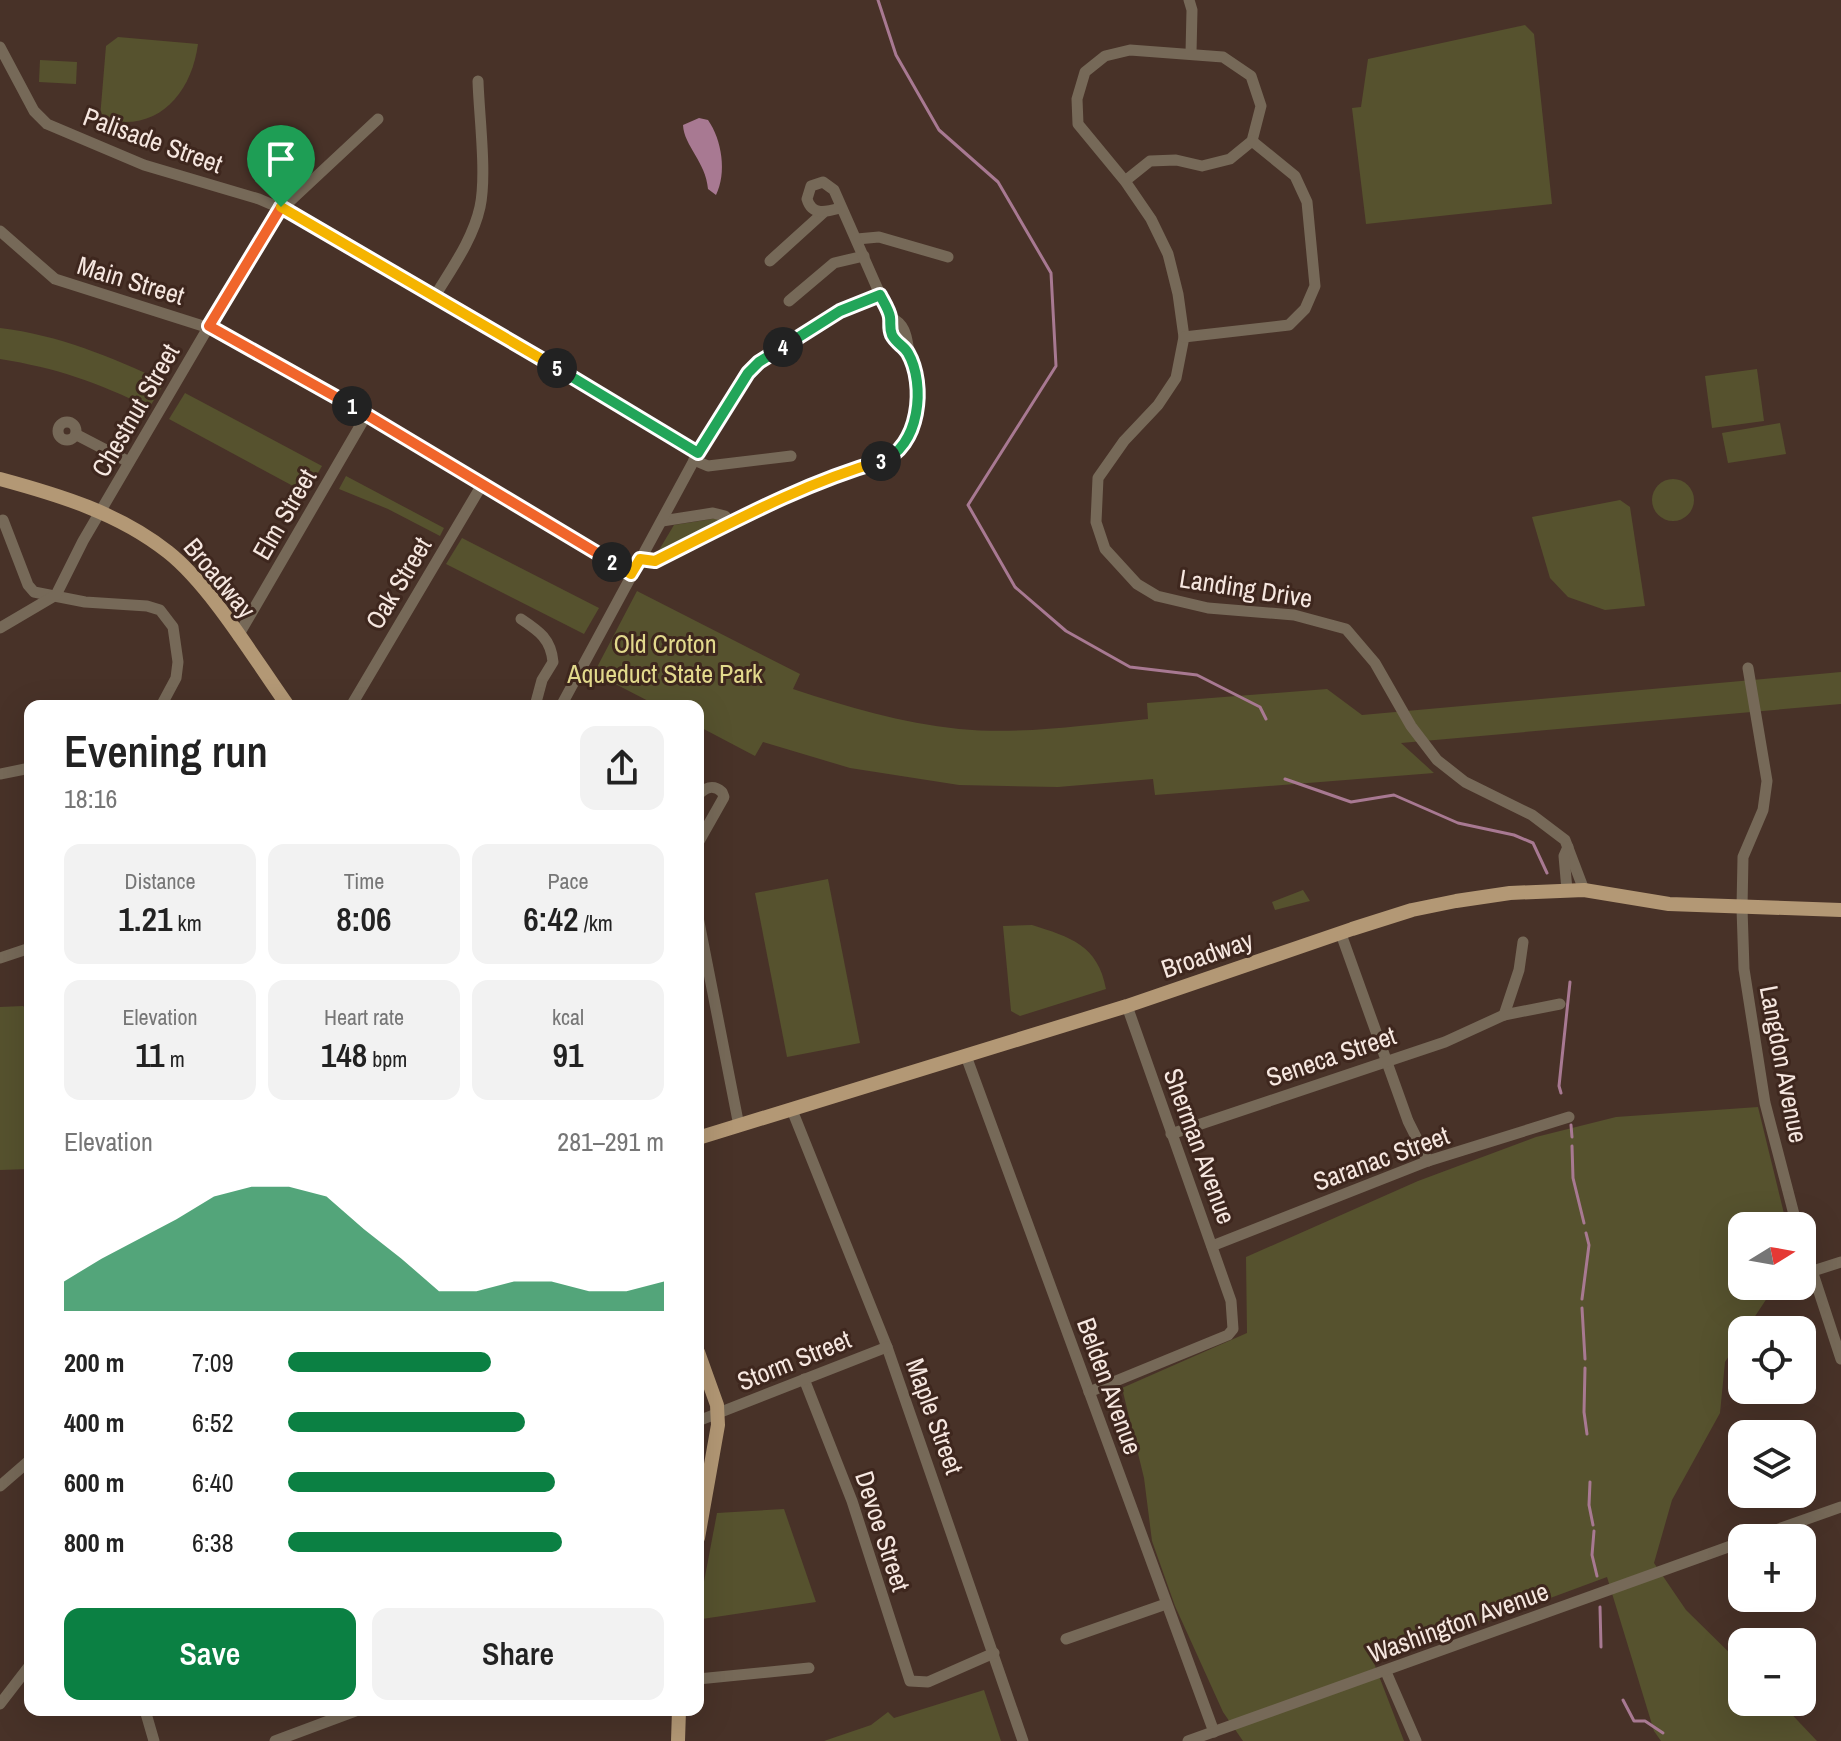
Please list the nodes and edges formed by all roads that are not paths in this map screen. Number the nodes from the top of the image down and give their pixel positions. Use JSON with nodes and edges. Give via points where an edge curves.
{"nodes":[{"id":1,"x":1189,"y":0,"type":"edge"},
{"id":2,"x":0,"y":47,"type":"edge"},
{"id":3,"x":1191,"y":53,"type":"junction"},
{"id":4,"x":478,"y":81,"type":"dead end"},
{"id":5,"x":378,"y":119,"type":"dead end"},
{"id":6,"x":1252,"y":141,"type":"junction"},
{"id":7,"x":1125,"y":181,"type":"junction"},
{"id":8,"x":281,"y":207,"type":"junction"},
{"id":9,"x":840,"y":208,"type":"junction"},
{"id":10,"x":823,"y":213,"type":"junction"},
{"id":11,"x":0,"y":231,"type":"edge"},
{"id":12,"x":857,"y":239,"type":"junction"},
{"id":13,"x":864,"y":256,"type":"junction"},
{"id":14,"x":948,"y":257,"type":"dead end"},
{"id":15,"x":770,"y":261,"type":"dead end"},
{"id":16,"x":880,"y":295,"type":"junction"},
{"id":17,"x":435,"y":296,"type":"junction"},
{"id":18,"x":789,"y":301,"type":"dead end"},
{"id":19,"x":209,"y":326,"type":"junction"},
{"id":20,"x":1184,"y":337,"type":"junction"},
{"id":21,"x":367,"y":414,"type":"junction"},
{"id":22,"x":77,"y":435,"type":"dead end"},
{"id":23,"x":791,"y":456,"type":"dead end"},
{"id":24,"x":696,"y":457,"type":"junction"},
{"id":25,"x":129,"y":462,"type":"junction"},
{"id":26,"x":0,"y":479,"type":"edge"},
{"id":27,"x":483,"y":483,"type":"junction"},
{"id":28,"x":101,"y":512,"type":"junction"},
{"id":29,"x":3,"y":520,"type":"dead end"},
{"id":30,"x":662,"y":521,"type":"junction"},
{"id":31,"x":730,"y":523,"type":"junction"},
{"id":32,"x":640,"y":559,"type":"junction"},
{"id":33,"x":631,"y":574,"type":"junction"},
{"id":34,"x":56,"y":595,"type":"junction"},
{"id":35,"x":521,"y":619,"type":"dead end"},
{"id":36,"x":0,"y":628,"type":"edge"},
{"id":37,"x":238,"y":636,"type":"junction"},
{"id":38,"x":1748,"y":668,"type":"dead end"},
{"id":39,"x":164,"y":700,"type":"edge"},
{"id":40,"x":284,"y":700,"type":"edge"},
{"id":41,"x":355,"y":700,"type":"edge"},
{"id":42,"x":537,"y":700,"type":"edge"},
{"id":43,"x":564,"y":700,"type":"edge"},
{"id":44,"x":24,"y":769,"type":"edge"},
{"id":45,"x":0,"y":774,"type":"edge"},
{"id":46,"x":704,"y":789,"type":"edge"},
{"id":47,"x":704,"y":832,"type":"edge"},
{"id":48,"x":1568,"y":847,"type":"junction"},
{"id":49,"x":1567,"y":890,"type":"junction"},
{"id":50,"x":1584,"y":890,"type":"junction"},
{"id":51,"x":1742,"y":908,"type":"junction"},
{"id":52,"x":1841,"y":910,"type":"edge"},
{"id":53,"x":1341,"y":934,"type":"junction"},
{"id":54,"x":1523,"y":942,"type":"dead end"},
{"id":55,"x":704,"y":948,"type":"edge"},
{"id":56,"x":24,"y":950,"type":"edge"},
{"id":57,"x":0,"y":958,"type":"edge"},
{"id":58,"x":1560,"y":1004,"type":"dead end"},
{"id":59,"x":1127,"y":1006,"type":"junction"},
{"id":60,"x":1504,"y":1015,"type":"junction"},
{"id":61,"x":966,"y":1056,"type":"junction"},
{"id":62,"x":1386,"y":1061,"type":"junction"},
{"id":63,"x":792,"y":1110,"type":"junction"},
{"id":64,"x":1569,"y":1117,"type":"dead end"},
{"id":65,"x":739,"y":1126,"type":"junction"},
{"id":66,"x":1171,"y":1134,"type":"junction"},
{"id":67,"x":704,"y":1136,"type":"edge"},
{"id":68,"x":1428,"y":1161,"type":"junction"},
{"id":69,"x":1793,"y":1212,"type":"edge"},
{"id":70,"x":1212,"y":1246,"type":"junction"},
{"id":71,"x":1841,"y":1262,"type":"edge"},
{"id":72,"x":1816,"y":1270,"type":"edge"},
{"id":73,"x":1816,"y":1280,"type":"edge"},
{"id":74,"x":887,"y":1347,"type":"junction"},
{"id":75,"x":1841,"y":1359,"type":"edge"},
{"id":76,"x":704,"y":1368,"type":"edge"},
{"id":77,"x":804,"y":1379,"type":"junction"},
{"id":78,"x":1089,"y":1392,"type":"junction"},
{"id":79,"x":718,"y":1414,"type":"junction"},
{"id":80,"x":704,"y":1419,"type":"edge"},
{"id":81,"x":24,"y":1465,"type":"edge"},
{"id":82,"x":0,"y":1486,"type":"edge"},
{"id":83,"x":704,"y":1501,"type":"edge"},
{"id":84,"x":1841,"y":1507,"type":"edge"},
{"id":85,"x":1793,"y":1524,"type":"edge"},
{"id":86,"x":1728,"y":1547,"type":"edge"},
{"id":87,"x":1166,"y":1604,"type":"junction"},
{"id":88,"x":1066,"y":1639,"type":"dead end"},
{"id":89,"x":994,"y":1653,"type":"junction"},
{"id":90,"x":809,"y":1668,"type":"dead end"},
{"id":91,"x":1386,"y":1672,"type":"junction"},
{"id":92,"x":24,"y":1673,"type":"edge"},
{"id":93,"x":704,"y":1678,"type":"edge"},
{"id":94,"x":0,"y":1704,"type":"edge"},
{"id":95,"x":147,"y":1716,"type":"edge"},
{"id":96,"x":342,"y":1716,"type":"edge"},
{"id":97,"x":679,"y":1716,"type":"edge"},
{"id":98,"x":1214,"y":1732,"type":"junction"},
{"id":99,"x":154,"y":1741,"type":"edge"},
{"id":100,"x":275,"y":1741,"type":"edge"},
{"id":101,"x":678,"y":1741,"type":"edge"},
{"id":102,"x":1023,"y":1741,"type":"edge"},
{"id":103,"x":1188,"y":1741,"type":"edge"},
{"id":104,"x":1416,"y":1741,"type":"edge"}],
"edges":[{"from":1,"to":3,"type":"street"},
{"from":2,"to":8,"type":"street","name":"Palisade Street","via":[[34,111],[47,124],[144,165]]},
{"from":3,"to":6,"type":"street","name":"Landing Drive","via":[[1223,57],[1251,76],[1261,106]]},
{"from":3,"to":7,"type":"street","name":"Landing Drive","via":[[1130,50],[1105,56],[1085,72],[1077,99],[1078,124]]},
{"from":4,"to":17,"type":"street","via":[[480,209]]},
{"from":5,"to":8,"type":"street","name":"Chestnut Street"},
{"from":6,"to":7,"type":"street","via":[[1230,159],[1202,166],[1150,161]]},
{"from":6,"to":20,"type":"street","via":[[1295,176],[1307,202],[1315,286],[1305,309],[1289,325]]},
{"from":7,"to":20,"type":"street","name":"Landing Drive","via":[[1168,254]]},
{"from":8,"to":17,"type":"street","name":"Palisade Street"},
{"from":8,"to":19,"type":"street","name":"Chestnut Street"},
{"from":9,"to":10,"type":"street"},
{"from":9,"to":10,"type":"street","via":[[829,184],[817,182],[807,199]]},
{"from":9,"to":12,"type":"street"},
{"from":10,"to":15,"type":"street"},
{"from":11,"to":19,"type":"street","name":"Main Street","via":[[55,279]]},
{"from":12,"to":13,"type":"street"},
{"from":12,"to":14,"type":"street","via":[[879,237]]},
{"from":13,"to":16,"type":"street"},
{"from":13,"to":18,"type":"street","via":[[834,263]]},
{"from":16,"to":24,"type":"street","via":[[829,317],[759,362]]},
{"from":16,"to":31,"type":"street","via":[[894,340],[907,350],[918,380],[919,403],[896,454],[797,490]]},
{"from":17,"to":24,"type":"street","name":"Palisade Street"},
{"from":19,"to":21,"type":"street","name":"Main Street"},
{"from":19,"to":25,"type":"street","name":"Chestnut Street"},
{"from":20,"to":48,"type":"street","name":"Landing Drive","via":[[1176,378],[1098,478],[1096,522],[1105,549],[1137,584],[1157,596],[1208,608],[1294,615],[1346,629],[1375,663],[1411,726],[1440,762],[1465,782],[1532,815]]},
{"from":21,"to":27,"type":"street","name":"Main Street"},
{"from":21,"to":37,"type":"street","name":"Elm Street"},
{"from":22,"to":25,"type":"street"},
{"from":23,"to":24,"type":"street","via":[[708,466]]},
{"from":24,"to":30,"type":"street"},
{"from":25,"to":28,"type":"street","name":"Chestnut Street"},
{"from":26,"to":28,"type":"main road","name":"Broadway"},
{"from":27,"to":33,"type":"street","name":"Main Street"},
{"from":27,"to":41,"type":"street","name":"Oak Street"},
{"from":28,"to":34,"type":"street","name":"Chestnut Street"},
{"from":28,"to":37,"type":"main road","name":"Broadway","via":[[168,552]]},
{"from":29,"to":34,"type":"street","via":[[28,585],[34,592]]},
{"from":30,"to":31,"type":"street","via":[[713,513]]},
{"from":30,"to":32,"type":"street"},
{"from":31,"to":32,"type":"street","via":[[655,561]]},
{"from":32,"to":33,"type":"street"},
{"from":33,"to":43,"type":"street"},
{"from":34,"to":36,"type":"street"},
{"from":34,"to":39,"type":"street","via":[[154,607],[164,614],[173,627],[178,662]]},
{"from":35,"to":42,"type":"street","via":[[551,646],[553,662]]},
{"from":37,"to":40,"type":"main road","name":"Broadway"},
{"from":38,"to":51,"type":"street","name":"Langdon Avenue","via":[[1767,781],[1763,810],[1743,857]]},
{"from":44,"to":45,"type":"street"},
{"from":46,"to":47,"type":"street","via":[[717,787],[724,797]]},
{"from":48,"to":49,"type":"street"},
{"from":48,"to":50,"type":"street","name":"Landing Drive"},
{"from":49,"to":50,"type":"main road","name":"Broadway"},
{"from":49,"to":53,"type":"main road","name":"Broadway","via":[[1465,899]]},
{"from":50,"to":51,"type":"main road","name":"Broadway","via":[[1669,904]]},
{"from":51,"to":52,"type":"main road","name":"Broadway"},
{"from":51,"to":69,"type":"street","name":"Langdon Avenue","via":[[1749,1005],[1765,1103]]},
{"from":53,"to":59,"type":"main road","name":"Broadway"},
{"from":53,"to":62,"type":"street"},
{"from":54,"to":60,"type":"street"},
{"from":55,"to":65,"type":"street"},
{"from":56,"to":57,"type":"street"},
{"from":58,"to":60,"type":"street","name":"Seneca Street"},
{"from":59,"to":61,"type":"main road","name":"Broadway"},
{"from":59,"to":66,"type":"street","name":"Sherman Avenue"},
{"from":60,"to":62,"type":"street","name":"Seneca Street"},
{"from":61,"to":63,"type":"main road","name":"Broadway"},
{"from":61,"to":78,"type":"street","name":"Belden Avenue"},
{"from":62,"to":66,"type":"street","name":"Seneca Street"},
{"from":62,"to":68,"type":"street"},
{"from":63,"to":65,"type":"main road","name":"Broadway"},
{"from":63,"to":74,"type":"street","name":"Maple Street"},
{"from":64,"to":68,"type":"street","name":"Saranac Street"},
{"from":65,"to":67,"type":"main road","name":"Broadway"},
{"from":66,"to":70,"type":"street","name":"Sherman Avenue"},
{"from":68,"to":70,"type":"street","name":"Saranac Street"},
{"from":70,"to":78,"type":"street","name":"Sherman Avenue","via":[[1231,1301],[1233,1329],[1228,1335]]},
{"from":71,"to":72,"type":"street"},
{"from":73,"to":75,"type":"street"},
{"from":74,"to":77,"type":"street","name":"Storm Street"},
{"from":74,"to":89,"type":"street","name":"Maple Street"},
{"from":76,"to":79,"type":"main road"},
{"from":77,"to":79,"type":"street","name":"Storm Street"},
{"from":77,"to":89,"type":"street","name":"Devoe Street","via":[[852,1501],[910,1681],[928,1682]]},
{"from":78,"to":87,"type":"street","name":"Belden Avenue"},
{"from":79,"to":80,"type":"street","name":"Storm Street"},
{"from":79,"to":83,"type":"main road"},
{"from":81,"to":82,"type":"street"},
{"from":84,"to":85,"type":"street"},
{"from":86,"to":91,"type":"street","name":"Washington Avenue"},
{"from":87,"to":88,"type":"street"},
{"from":87,"to":98,"type":"street","name":"Belden Avenue"},
{"from":89,"to":102,"type":"street","name":"Maple Street"},
{"from":90,"to":93,"type":"street"},
{"from":91,"to":98,"type":"street","name":"Washington Avenue"},
{"from":91,"to":104,"type":"street"},
{"from":92,"to":94,"type":"street"},
{"from":95,"to":99,"type":"street"},
{"from":96,"to":100,"type":"street"},
{"from":97,"to":101,"type":"main road"},
{"from":98,"to":103,"type":"street","name":"Washington Avenue"}]}
